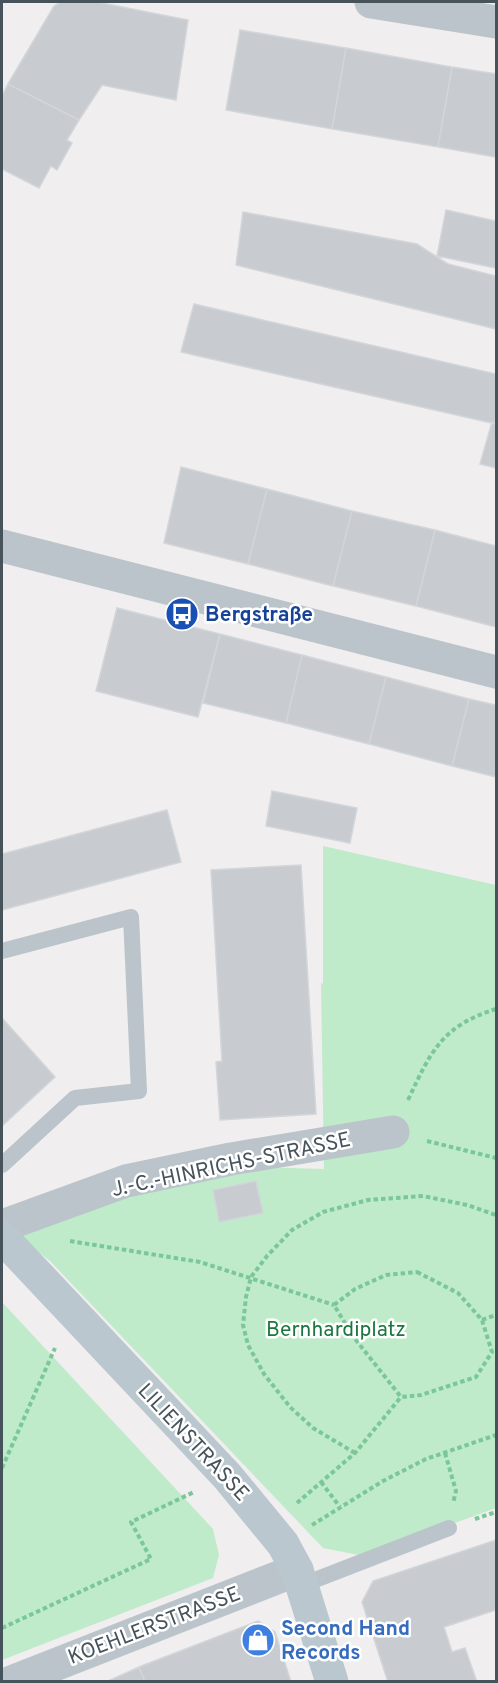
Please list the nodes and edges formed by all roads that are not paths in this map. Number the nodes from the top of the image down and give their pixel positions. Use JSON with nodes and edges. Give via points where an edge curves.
{"nodes":[{"id":1,"x":371,"y":2,"type":"edge"},
{"id":2,"x":496,"y":22,"type":"edge"},
{"id":3,"x":2,"y":546,"type":"edge"},
{"id":4,"x":496,"y":672,"type":"edge"},
{"id":5,"x":2,"y":951,"type":"edge"},
{"id":6,"x":393,"y":1132,"type":"road end"},
{"id":7,"x":2,"y":1165,"type":"edge"},
{"id":8,"x":2,"y":1226,"type":"edge"},
{"id":9,"x":2,"y":1237,"type":"edge"},
{"id":10,"x":449,"y":1528,"type":"road end"},
{"id":11,"x":288,"y":1556,"type":"junction"},
{"id":12,"x":11,"y":1682,"type":"edge"},
{"id":13,"x":332,"y":1682,"type":"edge"}],
"edges":[{"from":1,"to":2,"type":"street"},
{"from":3,"to":4,"type":"street"},
{"from":5,"to":7,"type":"lane","via":[[131,917],[139,1091],[75,1098]]},
{"from":6,"to":8,"type":"street","name":"J.-C.-HINRICHS-STRASSE","via":[[126,1181]]},
{"from":9,"to":11,"type":"street","name":"LILIENSTRASSE","via":[[227,1476]]},
{"from":10,"to":11,"type":"lane"},
{"from":11,"to":12,"type":"street","name":"KOEHLERSTRASSE"},
{"from":11,"to":13,"type":"street","name":"LILIENSTRASSE"}]}
